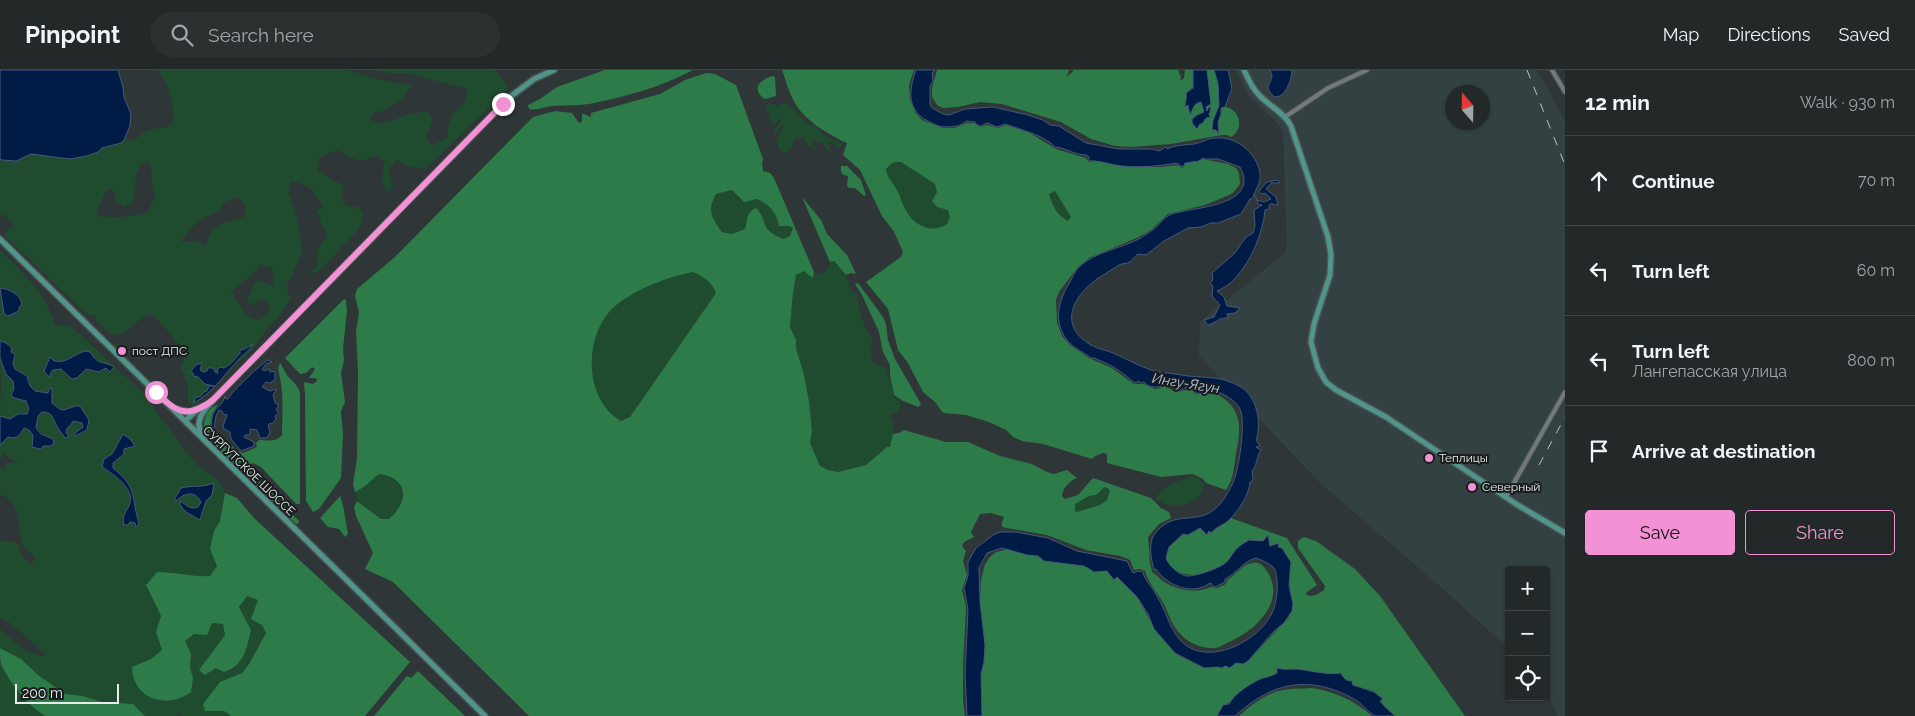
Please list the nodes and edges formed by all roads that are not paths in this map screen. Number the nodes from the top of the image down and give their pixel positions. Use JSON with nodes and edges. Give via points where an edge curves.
{"nodes":[{"id":1,"x":554,"y":70,"type":"edge"},
{"id":2,"x":1244,"y":70,"type":"edge"},
{"id":3,"x":1367,"y":70,"type":"edge"},
{"id":4,"x":1552,"y":70,"type":"edge"},
{"id":5,"x":1565,"y":92,"type":"edge"},
{"id":6,"x":1285,"y":117,"type":"junction"},
{"id":7,"x":0,"y":239,"type":"edge"},
{"id":8,"x":1565,"y":392,"type":"edge"},
{"id":9,"x":213,"y":400,"type":"junction"},
{"id":10,"x":168,"y":404,"type":"junction"},
{"id":11,"x":206,"y":408,"type":"junction"},
{"id":12,"x":196,"y":410,"type":"junction"},
{"id":13,"x":187,"y":424,"type":"junction"},
{"id":14,"x":216,"y":452,"type":"junction"},
{"id":15,"x":1506,"y":498,"type":"junction"},
{"id":16,"x":1565,"y":533,"type":"edge"},
{"id":17,"x":485,"y":716,"type":"edge"}],
"edges":[{"from":1,"to":9,"type":"main road","via":[[534,79],[510,97]]},
{"from":2,"to":6,"type":"main road","via":[[1259,96]]},
{"from":3,"to":6,"type":"street","via":[[1328,88]]},
{"from":4,"to":5,"type":"street"},
{"from":6,"to":15,"type":"main road","via":[[1320,208],[1331,255],[1330,275],[1312,333],[1312,350],[1322,376],[1336,390],[1386,417]]},
{"from":7,"to":10,"type":"main road","name":"СУРГУТСКОЕ ШОССЕ"},
{"from":8,"to":15,"type":"street"},
{"from":9,"to":11,"type":"main road"},
{"from":9,"to":12,"type":"main road"},
{"from":10,"to":12,"type":"main road","via":[[185,412]]},
{"from":10,"to":13,"type":"main road","name":"СУРГУТСКОЕ ШОССЕ"},
{"from":11,"to":13,"type":"main road"},
{"from":11,"to":14,"type":"main road","via":[[199,420],[199,428]]},
{"from":12,"to":13,"type":"main road"},
{"from":13,"to":14,"type":"main road","name":"СУРГУТСКОЕ ШОССЕ"},
{"from":14,"to":17,"type":"main road","name":"СУРГУТСКОЕ ШОССЕ"},
{"from":15,"to":16,"type":"main road"}]}
